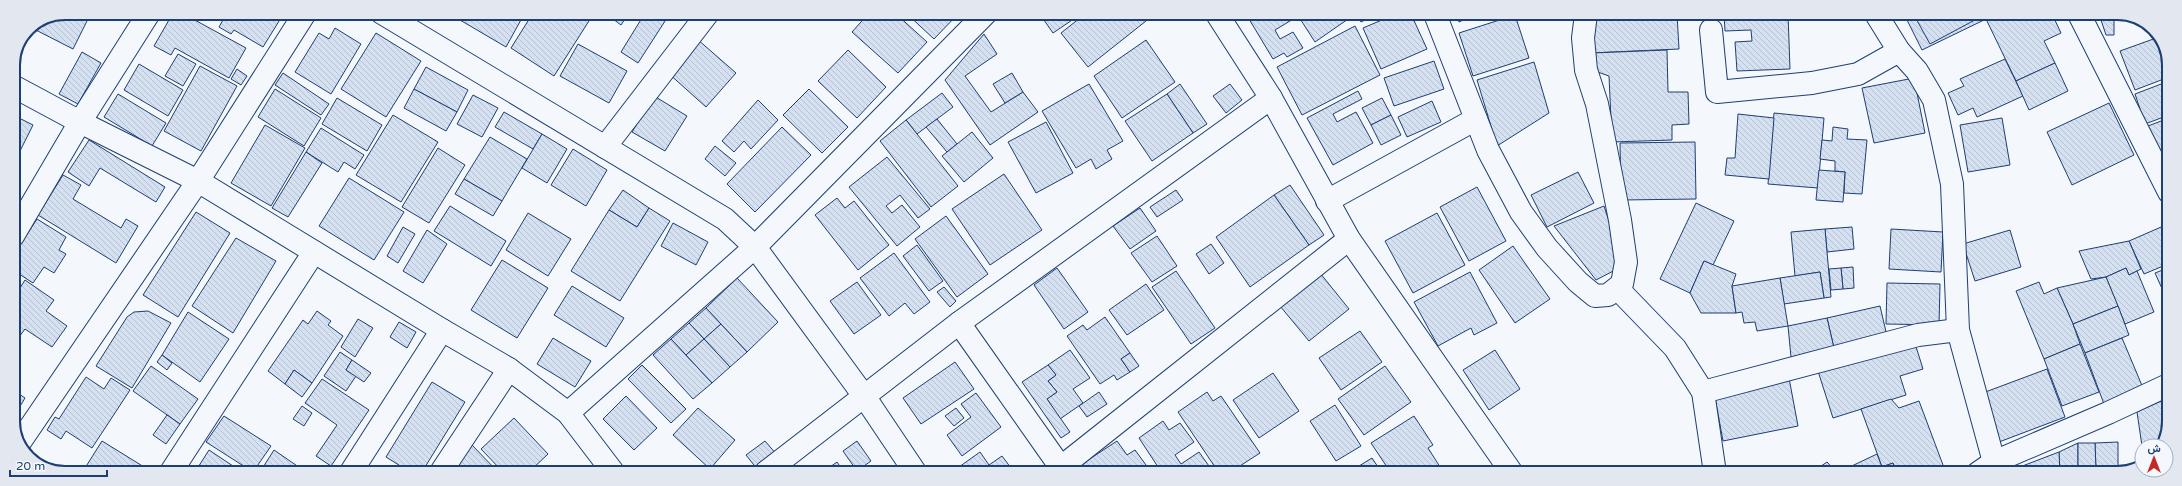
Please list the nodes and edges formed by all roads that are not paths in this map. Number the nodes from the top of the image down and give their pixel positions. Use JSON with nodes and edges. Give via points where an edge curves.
{"nodes":[{"id":1,"x":145,"y":20,"type":"edge"},
{"id":2,"x":301,"y":20,"type":"edge"},
{"id":3,"x":394,"y":20,"type":"edge"},
{"id":4,"x":703,"y":20,"type":"edge"},
{"id":5,"x":980,"y":20,"type":"edge"},
{"id":6,"x":1220,"y":20,"type":"edge"},
{"id":7,"x":1437,"y":20,"type":"edge"},
{"id":8,"x":1585,"y":20,"type":"edge"},
{"id":9,"x":1880,"y":20,"type":"edge"},
{"id":10,"x":2082,"y":20,"type":"edge"},
{"id":11,"x":1711,"y":30,"type":"dead end"},
{"id":12,"x":1899,"y":51,"type":"junction"},
{"id":13,"x":20,"y":90,"type":"edge"},
{"id":14,"x":1271,"y":98,"type":"junction"},
{"id":15,"x":1476,"y":119,"type":"junction"},
{"id":16,"x":80,"y":122,"type":"junction"},
{"id":17,"x":605,"y":147,"type":"junction"},
{"id":18,"x":2162,"y":180,"type":"edge"},
{"id":19,"x":198,"y":181,"type":"junction"},
{"id":20,"x":1327,"y":201,"type":"junction"},
{"id":21,"x":20,"y":224,"type":"edge"},
{"id":22,"x":1349,"y":239,"type":"junction"},
{"id":23,"x":755,"y":247,"type":"junction"},
{"id":24,"x":314,"y":252,"type":"junction"},
{"id":25,"x":1618,"y":289,"type":"junction"},
{"id":26,"x":959,"y":323,"type":"junction"},
{"id":27,"x":442,"y":330,"type":"junction"},
{"id":28,"x":1958,"y":330,"type":"junction"},
{"id":29,"x":510,"y":369,"type":"junction"},
{"id":30,"x":2162,"y":388,"type":"edge"},
{"id":31,"x":1703,"y":392,"type":"junction"},
{"id":32,"x":864,"y":396,"type":"junction"},
{"id":33,"x":568,"y":413,"type":"junction"},
{"id":34,"x":23,"y":438,"type":"edge"},
{"id":35,"x":175,"y":466,"type":"edge"},
{"id":36,"x":355,"y":466,"type":"edge"},
{"id":37,"x":444,"y":466,"type":"edge"},
{"id":38,"x":608,"y":466,"type":"edge"},
{"id":39,"x":774,"y":466,"type":"edge"},
{"id":40,"x":911,"y":466,"type":"edge"},
{"id":41,"x":1059,"y":466,"type":"edge"},
{"id":42,"x":1067,"y":466,"type":"edge"},
{"id":43,"x":1507,"y":466,"type":"edge"},
{"id":44,"x":1714,"y":466,"type":"edge"},
{"id":45,"x":1986,"y":466,"type":"edge"},
{"id":46,"x":1988,"y":466,"type":"edge"}],
"edges":[{"from":1,"to":16,"type":"street"},
{"from":2,"to":19,"type":"street"},
{"from":3,"to":17,"type":"street"},
{"from":4,"to":17,"type":"street"},
{"from":5,"to":23,"type":"street"},
{"from":6,"to":14,"type":"street"},
{"from":7,"to":15,"type":"street"},
{"from":8,"to":25,"type":"street","via":[[1583,38],[1586,70],[1597,104],[1626,262],[1622,284]]},
{"from":9,"to":12,"type":"street"},
{"from":10,"to":18,"type":"street"},
{"from":11,"to":12,"type":"street","via":[[1717,92],[1812,83],[1858,74]]},
{"from":12,"to":28,"type":"street","via":[[1917,71],[1934,100],[1940,122],[1952,184]]},
{"from":13,"to":16,"type":"street"},
{"from":14,"to":20,"type":"street"},
{"from":14,"to":26,"type":"street"},
{"from":15,"to":20,"type":"street"},
{"from":15,"to":25,"type":"street","via":[[1488,150],[1521,212],[1547,248],[1578,282],[1595,296],[1608,295]]},
{"from":16,"to":19,"type":"street"},
{"from":16,"to":21,"type":"street"},
{"from":17,"to":23,"type":"street","via":[[725,219]]},
{"from":19,"to":24,"type":"street"},
{"from":19,"to":34,"type":"street"},
{"from":20,"to":22,"type":"street"},
{"from":22,"to":42,"type":"street"},
{"from":22,"to":43,"type":"street"},
{"from":23,"to":32,"type":"street"},
{"from":23,"to":33,"type":"street"},
{"from":24,"to":27,"type":"street"},
{"from":24,"to":35,"type":"street"},
{"from":25,"to":31,"type":"street","via":[[1675,348]]},
{"from":26,"to":32,"type":"street"},
{"from":26,"to":41,"type":"street"},
{"from":27,"to":29,"type":"street"},
{"from":27,"to":36,"type":"street"},
{"from":28,"to":31,"type":"street","via":[[1918,335]]},
{"from":28,"to":45,"type":"street"},
{"from":29,"to":33,"type":"street"},
{"from":29,"to":37,"type":"street"},
{"from":30,"to":46,"type":"street"},
{"from":31,"to":44,"type":"street"},
{"from":32,"to":39,"type":"street"},
{"from":32,"to":40,"type":"street"},
{"from":33,"to":38,"type":"street"}]}
